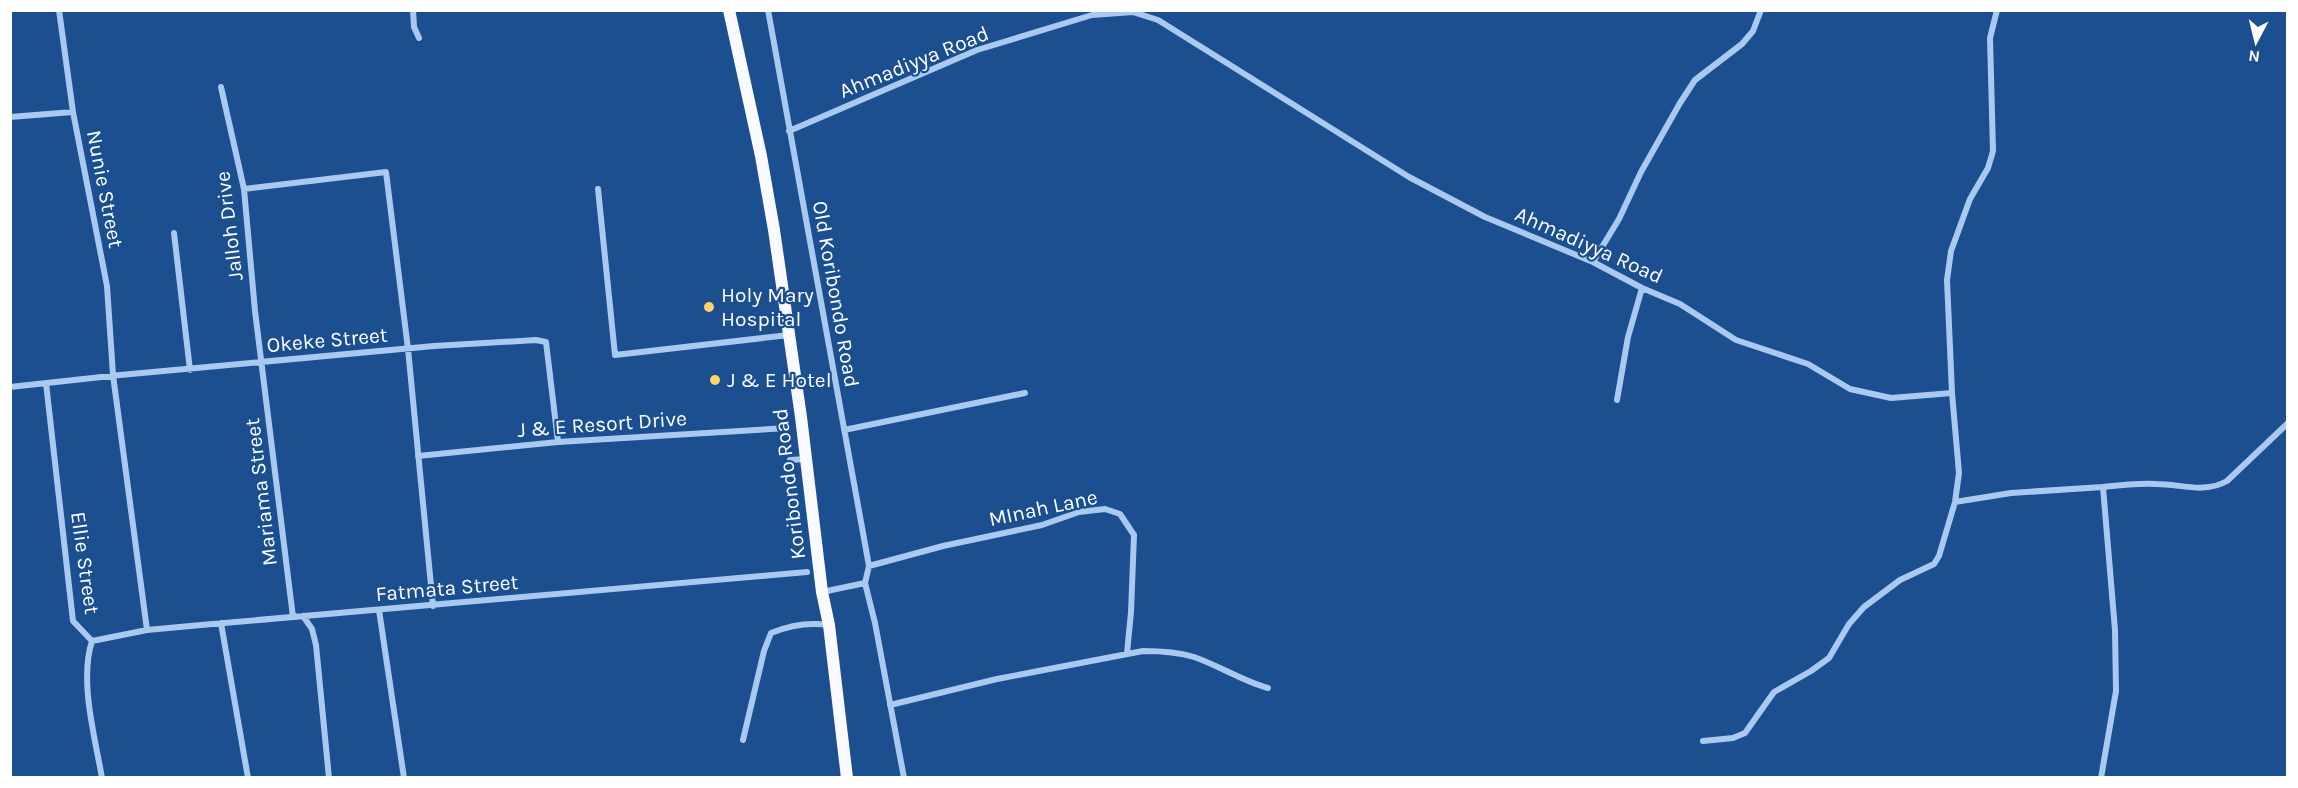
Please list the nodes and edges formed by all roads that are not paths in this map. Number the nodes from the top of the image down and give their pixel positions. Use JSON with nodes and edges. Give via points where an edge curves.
{"nodes":[{"id":1,"x":59,"y":10,"type":"edge"},
{"id":2,"x":413,"y":10,"type":"edge"},
{"id":3,"x":729,"y":10,"type":"edge"},
{"id":4,"x":768,"y":10,"type":"edge"},
{"id":5,"x":1761,"y":10,"type":"edge"},
{"id":6,"x":1997,"y":10,"type":"edge"},
{"id":7,"x":419,"y":38,"type":"dead end"},
{"id":8,"x":220,"y":87,"type":"dead end"},
{"id":9,"x":73,"y":112,"type":"junction"},
{"id":10,"x":10,"y":117,"type":"edge"},
{"id":11,"x":789,"y":131,"type":"junction"},
{"id":12,"x":244,"y":189,"type":"junction"},
{"id":13,"x":598,"y":189,"type":"dead end"},
{"id":14,"x":174,"y":233,"type":"dead end"},
{"id":15,"x":1593,"y":262,"type":"junction"},
{"id":16,"x":1642,"y":288,"type":"junction"},
{"id":17,"x":790,"y":335,"type":"junction"},
{"id":18,"x":408,"y":349,"type":"junction"},
{"id":19,"x":262,"y":362,"type":"junction"},
{"id":20,"x":190,"y":370,"type":"junction"},
{"id":21,"x":113,"y":375,"type":"junction"},
{"id":22,"x":46,"y":383,"type":"junction"},
{"id":23,"x":10,"y":387,"type":"edge"},
{"id":24,"x":1025,"y":393,"type":"dead end"},
{"id":25,"x":1952,"y":393,"type":"junction"},
{"id":26,"x":1617,"y":400,"type":"dead end"},
{"id":27,"x":2288,"y":423,"type":"edge"},
{"id":28,"x":788,"y":428,"type":"dead end"},
{"id":29,"x":844,"y":430,"type":"junction"},
{"id":30,"x":558,"y":442,"type":"junction"},
{"id":31,"x":418,"y":456,"type":"junction"},
{"id":32,"x":806,"y":459,"type":"junction"},
{"id":33,"x":790,"y":460,"type":"dead end"},
{"id":34,"x":2103,"y":487,"type":"junction"},
{"id":35,"x":1955,"y":502,"type":"junction"},
{"id":36,"x":868,"y":566,"type":"junction"},
{"id":37,"x":807,"y":572,"type":"dead end"},
{"id":38,"x":865,"y":584,"type":"junction"},
{"id":39,"x":822,"y":591,"type":"junction"},
{"id":40,"x":433,"y":606,"type":"junction"},
{"id":41,"x":379,"y":610,"type":"junction"},
{"id":42,"x":303,"y":616,"type":"junction"},
{"id":43,"x":293,"y":617,"type":"junction"},
{"id":44,"x":220,"y":623,"type":"junction"},
{"id":45,"x":830,"y":625,"type":"junction"},
{"id":46,"x":147,"y":630,"type":"junction"},
{"id":47,"x":92,"y":641,"type":"junction"},
{"id":48,"x":1127,"y":653,"type":"junction"},
{"id":49,"x":1268,"y":688,"type":"dead end"},
{"id":50,"x":890,"y":705,"type":"junction"},
{"id":51,"x":743,"y":740,"type":"dead end"},
{"id":52,"x":1703,"y":741,"type":"dead end"},
{"id":53,"x":102,"y":777,"type":"edge"},
{"id":54,"x":248,"y":777,"type":"edge"},
{"id":55,"x":329,"y":777,"type":"edge"},
{"id":56,"x":404,"y":777,"type":"edge"},
{"id":57,"x":847,"y":777,"type":"edge"},
{"id":58,"x":904,"y":777,"type":"edge"},
{"id":59,"x":2101,"y":777,"type":"edge"}],
"edges":[{"from":1,"to":9,"type":"street","name":"Nunie Street"},
{"from":2,"to":7,"type":"street"},
{"from":3,"to":17,"type":"highway","name":"Koribondo Road","via":[[761,156]]},
{"from":4,"to":11,"type":"street","name":"Old Koribondo Road"},
{"from":5,"to":15,"type":"street","via":[[1753,32],[1690,88]]},
{"from":6,"to":25,"type":"street","via":[[1990,38],[1993,151],[1955,239],[1947,279]]},
{"from":8,"to":12,"type":"street","name":"Jalloh Drive"},
{"from":9,"to":10,"type":"street"},
{"from":9,"to":21,"type":"street","name":"Nunie Street","via":[[107,286]]},
{"from":11,"to":15,"type":"street","name":"Ahmadiyya Road","via":[[977,50],[1092,15],[1133,12],[1158,20],[1409,177],[1485,217]]},
{"from":11,"to":29,"type":"street","name":"Old Koribondo Road"},
{"from":12,"to":18,"type":"street","via":[[386,172]]},
{"from":12,"to":19,"type":"street","name":"Jalloh Drive"},
{"from":13,"to":17,"type":"street","via":[[615,355]]},
{"from":14,"to":20,"type":"street"},
{"from":15,"to":16,"type":"street","name":"Ahmadiyya Road"},
{"from":16,"to":25,"type":"street","name":"Ahmadiyya Road","via":[[1680,304],[1736,340],[1808,364],[1850,389],[1891,398]]},
{"from":16,"to":26,"type":"street"},
{"from":17,"to":32,"type":"highway","name":"Koribondo Road"},
{"from":18,"to":19,"type":"street","name":"Okeke Street"},
{"from":18,"to":30,"type":"street","name":"Okeke Street","via":[[519,340],[546,342]]},
{"from":18,"to":31,"type":"street"},
{"from":19,"to":20,"type":"street","name":"Okeke Street"},
{"from":19,"to":43,"type":"street","name":"Mariama Street"},
{"from":20,"to":21,"type":"street","name":"Okeke Street"},
{"from":21,"to":22,"type":"street","name":"Okeke Street"},
{"from":21,"to":46,"type":"street","name":"Nunie Street"},
{"from":22,"to":23,"type":"street","name":"Okeke Street"},
{"from":22,"to":47,"type":"street","name":"Ellie Street","via":[[73,621]]},
{"from":24,"to":29,"type":"street"},
{"from":25,"to":35,"type":"street","via":[[1959,473]]},
{"from":27,"to":34,"type":"street","via":[[2216,487],[2158,483]]},
{"from":28,"to":30,"type":"street","name":"J & E Resort Drive"},
{"from":29,"to":36,"type":"street","name":"Old Koribondo Road"},
{"from":30,"to":31,"type":"street","name":"J & E Resort Drive"},
{"from":31,"to":40,"type":"street"},
{"from":32,"to":33,"type":"street"},
{"from":32,"to":39,"type":"highway","name":"Koribondo Road"},
{"from":34,"to":35,"type":"street","via":[[2021,492]]},
{"from":34,"to":59,"type":"street","via":[[2116,691]]},
{"from":35,"to":52,"type":"street","via":[[1934,564],[1900,580],[1864,607],[1829,658],[1774,692],[1745,733]]},
{"from":36,"to":38,"type":"street","name":"Old Koribondo Road"},
{"from":36,"to":48,"type":"street","name":"MInah Lane","via":[[1042,525],[1079,512],[1113,511],[1120,514],[1134,536]]},
{"from":37,"to":40,"type":"street","name":"Fatmata Street"},
{"from":38,"to":39,"type":"street"},
{"from":38,"to":50,"type":"street","name":"Old Koribondo Road"},
{"from":39,"to":45,"type":"highway","name":"Koribondo Road"},
{"from":40,"to":41,"type":"street","name":"Fatmata Street"},
{"from":41,"to":42,"type":"street","name":"Fatmata Street"},
{"from":41,"to":56,"type":"street"},
{"from":42,"to":43,"type":"street","name":"Fatmata Street"},
{"from":42,"to":55,"type":"street","via":[[316,645]]},
{"from":43,"to":44,"type":"street","name":"Fatmata Street"},
{"from":44,"to":46,"type":"street","name":"Fatmata Street"},
{"from":44,"to":54,"type":"street"},
{"from":45,"to":51,"type":"street","via":[[786,626],[771,633]]},
{"from":45,"to":57,"type":"highway","name":"Koribondo Road"},
{"from":46,"to":47,"type":"street","name":"Fatmata Street"},
{"from":47,"to":53,"type":"street","name":"Ellie Street","via":[[87,670]]},
{"from":48,"to":49,"type":"street","via":[[1163,651],[1193,657]]},
{"from":48,"to":50,"type":"street"},
{"from":50,"to":58,"type":"street","name":"Old Koribondo Road"}]}
